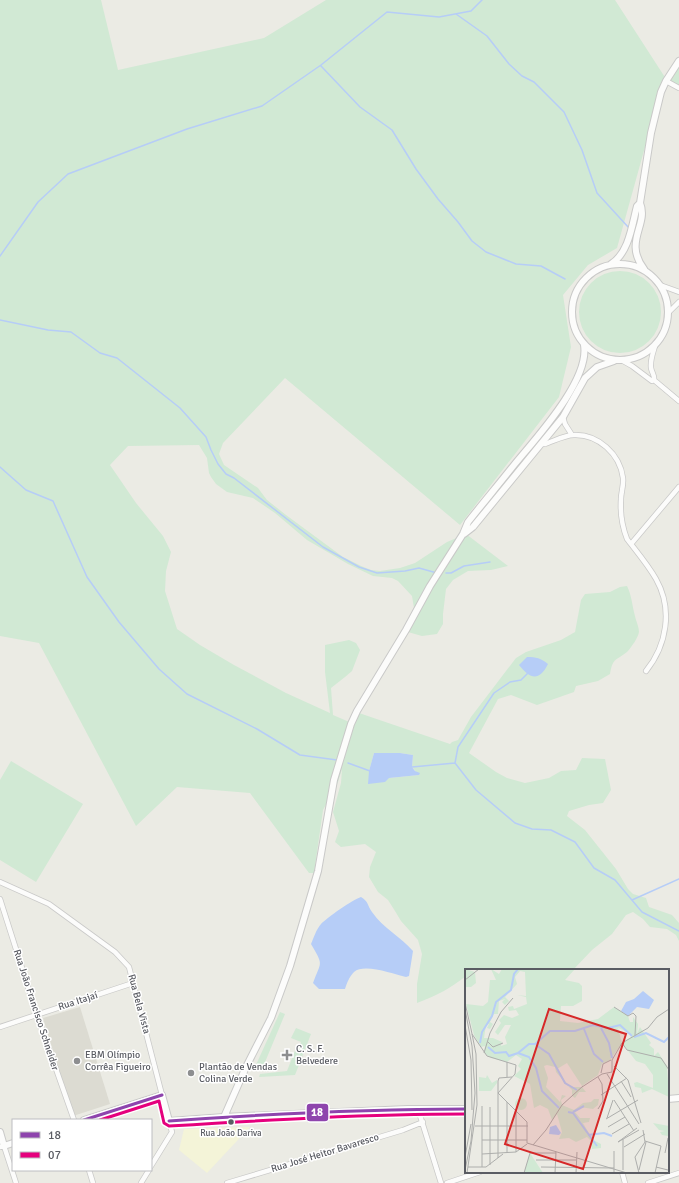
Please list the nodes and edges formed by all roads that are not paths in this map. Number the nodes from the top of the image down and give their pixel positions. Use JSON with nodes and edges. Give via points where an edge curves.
{"nodes":[{"id":1,"x":679,"y":61,"type":"edge"},
{"id":2,"x":666,"y":81,"type":"junction"},
{"id":3,"x":679,"y":88,"type":"edge"},
{"id":4,"x":640,"y":202,"type":"junction"},
{"id":5,"x":609,"y":265,"type":"junction"},
{"id":6,"x":644,"y":271,"type":"junction"},
{"id":7,"x":660,"y":285,"type":"junction"},
{"id":8,"x":679,"y":292,"type":"edge"},
{"id":9,"x":679,"y":302,"type":"edge"},
{"id":10,"x":668,"y":313,"type":"junction"},
{"id":11,"x":584,"y":345,"type":"junction"},
{"id":12,"x":655,"y":346,"type":"junction"},
{"id":13,"x":616,"y":361,"type":"junction"},
{"id":14,"x":623,"y":361,"type":"junction"},
{"id":15,"x":654,"y":380,"type":"junction"},
{"id":16,"x":679,"y":401,"type":"edge"},
{"id":17,"x":563,"y":417,"type":"junction"},
{"id":18,"x":572,"y":435,"type":"junction"},
{"id":19,"x":542,"y":444,"type":"junction"},
{"id":20,"x":679,"y":488,"type":"edge"},
{"id":21,"x":463,"y":534,"type":"junction"},
{"id":22,"x":632,"y":544,"type":"junction"},
{"id":23,"x":646,"y":671,"type":"dead end"},
{"id":24,"x":0,"y":882,"type":"edge"},
{"id":25,"x":0,"y":899,"type":"edge"},
{"id":26,"x":133,"y":983,"type":"junction"},
{"id":27,"x":37,"y":1015,"type":"junction"},
{"id":28,"x":0,"y":1027,"type":"edge"},
{"id":29,"x":162,"y":1094,"type":"junction"},
{"id":30,"x":418,"y":1109,"type":"junction"},
{"id":31,"x":465,"y":1109,"type":"edge"},
{"id":32,"x":224,"y":1117,"type":"junction"},
{"id":33,"x":74,"y":1119,"type":"edge"},
{"id":34,"x":87,"y":1119,"type":"edge"},
{"id":35,"x":170,"y":1121,"type":"junction"},
{"id":36,"x":423,"y":1122,"type":"junction"},
{"id":37,"x":0,"y":1132,"type":"edge"},
{"id":38,"x":12,"y":1143,"type":"edge"},
{"id":39,"x":2,"y":1147,"type":"edge"},
{"id":40,"x":152,"y":1164,"type":"edge"},
{"id":41,"x":89,"y":1171,"type":"edge"},
{"id":42,"x":148,"y":1171,"type":"edge"},
{"id":43,"x":477,"y":1173,"type":"edge"},
{"id":44,"x":622,"y":1173,"type":"edge"},
{"id":45,"x":679,"y":1173,"type":"edge"},
{"id":46,"x":16,"y":1183,"type":"edge"},
{"id":47,"x":93,"y":1183,"type":"edge"},
{"id":48,"x":141,"y":1183,"type":"edge"},
{"id":49,"x":227,"y":1183,"type":"edge"},
{"id":50,"x":441,"y":1183,"type":"edge"},
{"id":51,"x":446,"y":1183,"type":"edge"},
{"id":52,"x":625,"y":1183,"type":"edge"},
{"id":53,"x":648,"y":1183,"type":"edge"}],
"edges":[{"from":1,"to":2,"type":"street"},
{"from":2,"to":3,"type":"street"},
{"from":2,"to":4,"type":"street","via":[[651,133]]},
{"from":4,"to":5,"type":"street","via":[[626,245],[616,261]]},
{"from":4,"to":6,"type":"street","via":[[643,210],[636,249]]},
{"from":5,"to":6,"type":"street","via":[[624,264]]},
{"from":5,"to":11,"type":"street","via":[[584,279],[573,298],[573,326]]},
{"from":6,"to":7,"type":"street"},
{"from":7,"to":8,"type":"street"},
{"from":7,"to":10,"type":"street","via":[[666,298]]},
{"from":9,"to":10,"type":"street"},
{"from":10,"to":12,"type":"street","via":[[666,327]]},
{"from":11,"to":13,"type":"street","via":[[595,354]]},
{"from":11,"to":21,"type":"street","via":[[582,368],[555,416],[468,522]]},
{"from":12,"to":14,"type":"street","via":[[644,355]]},
{"from":12,"to":15,"type":"street","via":[[651,362]]},
{"from":13,"to":14,"type":"street"},
{"from":13,"to":17,"type":"street","via":[[597,367],[588,374]]},
{"from":14,"to":15,"type":"street"},
{"from":15,"to":16,"type":"street"},
{"from":17,"to":18,"type":"street","via":[[564,424]]},
{"from":17,"to":19,"type":"street"},
{"from":18,"to":19,"type":"street"},
{"from":18,"to":22,"type":"street","via":[[597,440],[618,462],[623,480],[621,518]]},
{"from":19,"to":21,"type":"street","via":[[473,527]]},
{"from":20,"to":22,"type":"street"},
{"from":21,"to":32,"type":"street","via":[[430,586],[351,724],[334,780],[318,871],[290,966],[271,1018]]},
{"from":22,"to":23,"type":"street","via":[[656,580],[663,594],[666,610],[662,642],[656,658]]},
{"from":24,"to":26,"type":"street","name":"Rua Bela Vista","via":[[49,904],[115,952],[129,967]]},
{"from":25,"to":27,"type":"street","name":"Rua João Francisco Schneider"},
{"from":26,"to":27,"type":"street","name":"Rua Itajaí"},
{"from":26,"to":29,"type":"street","name":"Rua Bela Vista"},
{"from":27,"to":28,"type":"street","name":"Rua Itajaí"},
{"from":27,"to":33,"type":"street","name":"Rua João Francisco Schneider"},
{"from":29,"to":34,"type":"street"},
{"from":29,"to":35,"type":"street","name":"Rua Bela Vista"},
{"from":30,"to":31,"type":"street"},
{"from":30,"to":32,"type":"street"},
{"from":30,"to":36,"type":"street"},
{"from":32,"to":35,"type":"street"},
{"from":35,"to":40,"type":"street","via":[[172,1132]]},
{"from":36,"to":49,"type":"street","name":"Rua José Heitor Bavaresco"},
{"from":36,"to":50,"type":"street"},
{"from":37,"to":39,"type":"street"},
{"from":38,"to":39,"type":"street"},
{"from":39,"to":46,"type":"street"},
{"from":41,"to":47,"type":"street"},
{"from":42,"to":48,"type":"street"},
{"from":43,"to":51,"type":"street"},
{"from":44,"to":52,"type":"street"},
{"from":45,"to":53,"type":"street"}]}
